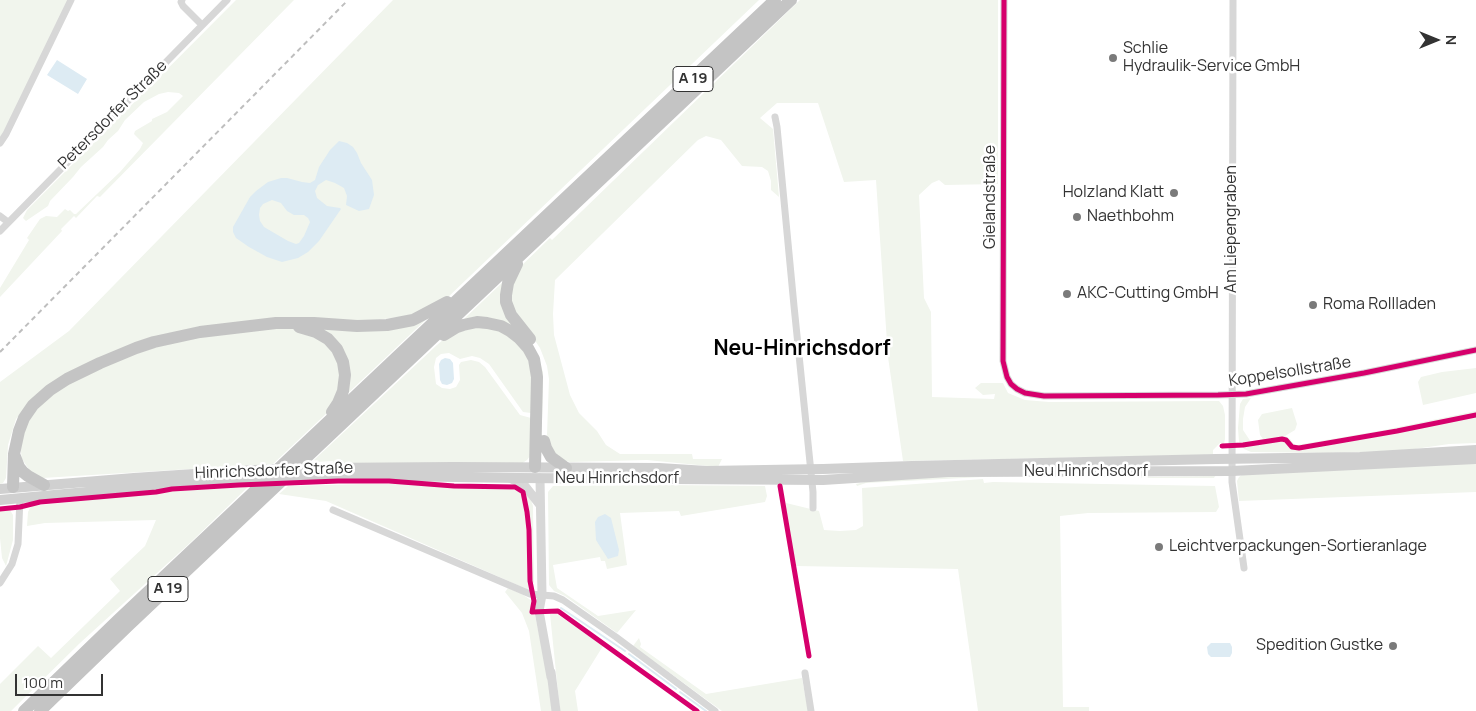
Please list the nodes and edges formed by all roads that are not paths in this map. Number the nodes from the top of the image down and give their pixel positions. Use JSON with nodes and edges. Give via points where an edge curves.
{"nodes":[{"id":1,"x":71,"y":0,"type":"edge"},
{"id":2,"x":182,"y":0,"type":"edge"},
{"id":3,"x":227,"y":0,"type":"edge"},
{"id":4,"x":775,"y":0,"type":"edge"},
{"id":5,"x":791,"y":0,"type":"edge"},
{"id":6,"x":1004,"y":0,"type":"edge"},
{"id":7,"x":1233,"y":0,"type":"edge"},
{"id":8,"x":202,"y":25,"type":"junction"},
{"id":9,"x":775,"y":117,"type":"dead end"},
{"id":10,"x":0,"y":143,"type":"edge"},
{"id":11,"x":0,"y":216,"type":"edge"},
{"id":12,"x":8,"y":222,"type":"junction"},
{"id":13,"x":0,"y":231,"type":"edge"},
{"id":14,"x":523,"y":254,"type":"junction"},
{"id":15,"x":475,"y":283,"type":"junction"},
{"id":16,"x":264,"y":324,"type":"junction"},
{"id":17,"x":1476,"y":350,"type":"edge"},
{"id":18,"x":420,"y":351,"type":"junction"},
{"id":19,"x":1017,"y":389,"type":"joint"},
{"id":20,"x":1233,"y":394,"type":"junction"},
{"id":21,"x":310,"y":438,"type":"junction"},
{"id":22,"x":544,"y":441,"type":"junction"},
{"id":23,"x":1476,"y":450,"type":"edge"},
{"id":24,"x":14,"y":454,"type":"junction"},
{"id":25,"x":1232,"y":458,"type":"junction"},
{"id":26,"x":1476,"y":459,"type":"edge"},
{"id":27,"x":19,"y":468,"type":"junction"},
{"id":28,"x":566,"y":468,"type":"junction"},
{"id":29,"x":809,"y":469,"type":"junction"},
{"id":30,"x":823,"y":469,"type":"junction"},
{"id":31,"x":540,"y":471,"type":"junction"},
{"id":32,"x":1232,"y":471,"type":"junction"},
{"id":33,"x":510,"y":478,"type":"junction"},
{"id":34,"x":806,"y":480,"type":"junction"},
{"id":35,"x":44,"y":485,"type":"junction"},
{"id":36,"x":13,"y":490,"type":"edge"},
{"id":37,"x":0,"y":500,"type":"edge"},
{"id":38,"x":540,"y":505,"type":"junction"},
{"id":39,"x":813,"y":508,"type":"dead end"},
{"id":40,"x":333,"y":510,"type":"dead end"},
{"id":41,"x":1244,"y":568,"type":"dead end"},
{"id":42,"x":0,"y":583,"type":"edge"},
{"id":43,"x":542,"y":595,"type":"junction"},
{"id":44,"x":805,"y":673,"type":"dead end"},
{"id":45,"x":24,"y":711,"type":"edge"},
{"id":46,"x":40,"y":711,"type":"edge"},
{"id":47,"x":556,"y":711,"type":"edge"},
{"id":48,"x":716,"y":711,"type":"edge"},
{"id":49,"x":811,"y":711,"type":"edge"}],
"edges":[{"from":1,"to":10,"type":"street"},
{"from":2,"to":8,"type":"street","via":[[183,6]]},
{"from":3,"to":8,"type":"street","name":"Petersdorfer Straße"},
{"from":4,"to":15,"type":"highway","number":"A 19"},
{"from":5,"to":14,"type":"highway","number":"A 19"},
{"from":6,"to":19,"type":"street","name":"Gielandstraße","via":[[1003,360],[1007,377]]},
{"from":7,"to":20,"type":"street","name":"Am Liepengraben"},
{"from":8,"to":12,"type":"street","name":"Petersdorfer Straße"},
{"from":9,"to":29,"type":"street"},
{"from":11,"to":12,"type":"street"},
{"from":12,"to":13,"type":"street","name":"Petersdorfer Straße"},
{"from":14,"to":18,"type":"highway","number":"A 19"},
{"from":14,"to":22,"type":"highway","via":[[508,283],[506,302],[511,315],[535,346],[544,364]]},
{"from":15,"to":16,"type":"highway","via":[[429,313],[402,323],[372,326],[302,322]]},
{"from":15,"to":21,"type":"highway","number":"A 19"},
{"from":16,"to":21,"type":"highway","via":[[300,327],[316,332],[332,344],[343,362],[345,383],[341,397]]},
{"from":16,"to":24,"type":"highway","via":[[154,342],[67,379],[50,390],[24,418]]},
{"from":17,"to":20,"type":"street","name":"Koppelsollstraße","via":[[1364,373]]},
{"from":18,"to":31,"type":"highway","via":[[457,327],[471,323],[497,325],[520,338],[531,353],[536,370]]},
{"from":18,"to":46,"type":"highway","number":"A 19"},
{"from":19,"to":20,"type":"street","name":"Koppelsollstraße","via":[[1025,394],[1044,396]]},
{"from":20,"to":25,"type":"street","name":"Am Liepengraben"},
{"from":21,"to":45,"type":"highway","number":"A 19"},
{"from":22,"to":28,"type":"highway","via":[[551,457]]},
{"from":22,"to":31,"type":"highway"},
{"from":23,"to":25,"type":"main road","name":"Neu Hinrichsdorf","via":[[1360,457]]},
{"from":24,"to":27,"type":"highway"},
{"from":24,"to":36,"type":"highway"},
{"from":25,"to":30,"type":"main road","name":"Neu Hinrichsdorf"},
{"from":25,"to":32,"type":"street","name":"Am Liepengraben"},
{"from":26,"to":32,"type":"main road","name":"Neu Hinrichsdorf"},
{"from":27,"to":35,"type":"highway"},
{"from":27,"to":36,"type":"highway"},
{"from":28,"to":29,"type":"main road","name":"Neu Hinrichsdorf"},
{"from":28,"to":31,"type":"main road","name":"Neu Hinrichsdorf"},
{"from":29,"to":30,"type":"main road","name":"Neu Hinrichsdorf"},
{"from":29,"to":34,"type":"main road"},
{"from":30,"to":34,"type":"main road"},
{"from":31,"to":33,"type":"main road","name":"Hinrichsdorfer Straße"},
{"from":31,"to":34,"type":"main road","name":"Neu Hinrichsdorf"},
{"from":31,"to":35,"type":"main road","name":"Hinrichsdorfer Straße","bridge":true,"via":[[443,467],[318,468]]},
{"from":31,"to":38,"type":"street","name":"Neu Hinrichsdorf"},
{"from":32,"to":34,"type":"main road","name":"Neu Hinrichsdorf","via":[[948,472]]},
{"from":32,"to":41,"type":"street","name":"Am Liepengraben"},
{"from":33,"to":36,"type":"main road","name":"Hinrichsdorfer Straße","bridge":true,"via":[[310,476]]},
{"from":33,"to":38,"type":"street","via":[[525,486]]},
{"from":34,"to":39,"type":"street"},
{"from":35,"to":36,"type":"main road","name":"Hinrichsdorfer Straße"},
{"from":36,"to":37,"type":"main road","name":"Hinrichsdorfer Straße"},
{"from":36,"to":42,"type":"street","via":[[18,544],[12,564]]},
{"from":38,"to":43,"type":"street","name":"Neu Hinrichsdorf"},
{"from":40,"to":43,"type":"street","via":[[530,594]]},
{"from":43,"to":47,"type":"street","name":"Neu Hinrichsdorf"},
{"from":43,"to":48,"type":"street","via":[[563,600]]},
{"from":44,"to":49,"type":"street"}]}
